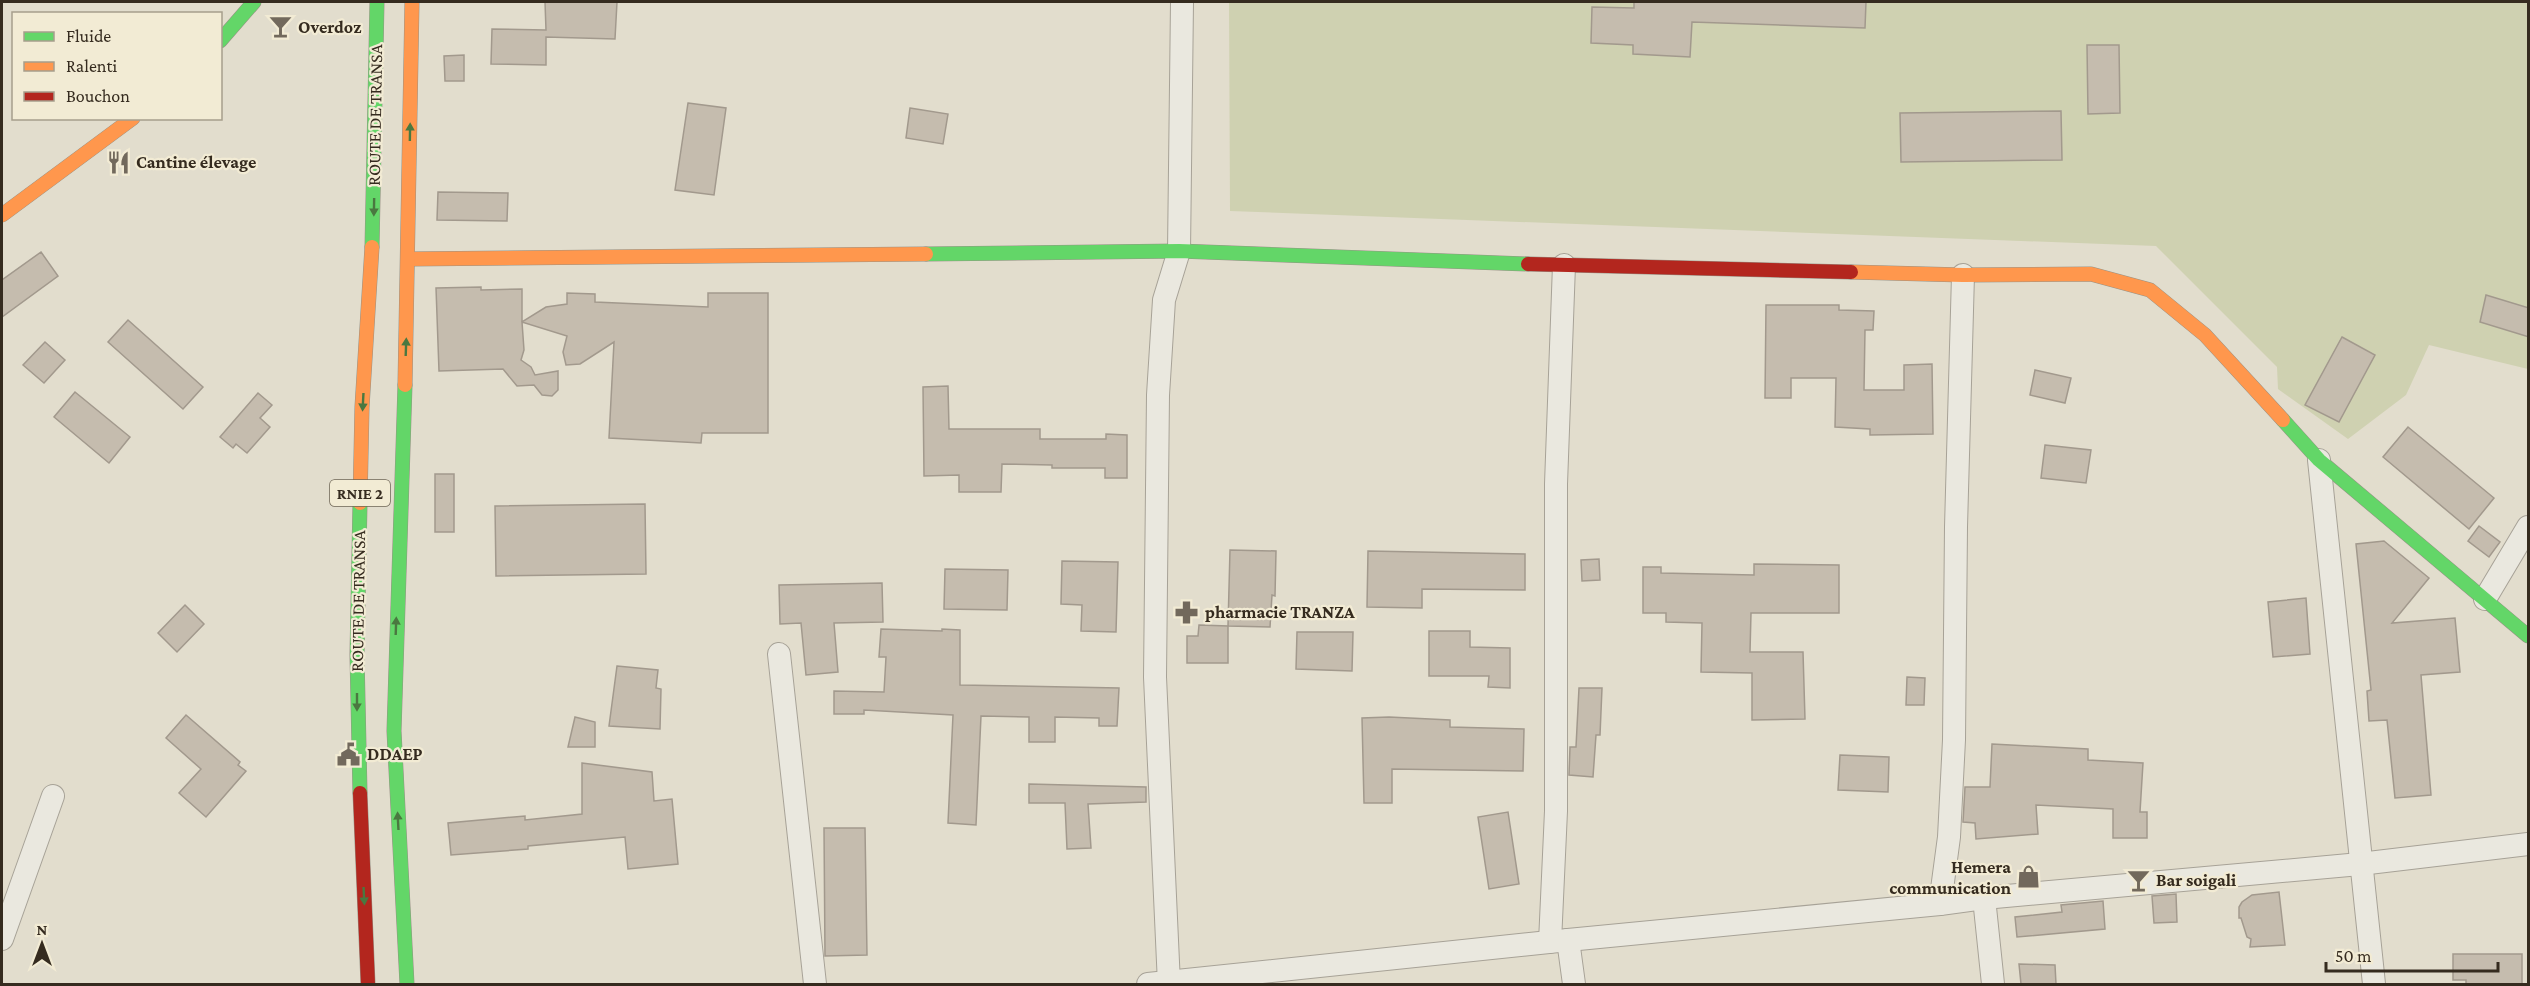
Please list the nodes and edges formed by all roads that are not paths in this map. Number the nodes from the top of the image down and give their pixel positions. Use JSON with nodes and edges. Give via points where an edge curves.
{"nodes":[{"id":1,"x":254,"y":2,"type":"edge"},
{"id":2,"x":377,"y":2,"type":"edge"},
{"id":3,"x":412,"y":2,"type":"edge"},
{"id":4,"x":1182,"y":2,"type":"edge"},
{"id":5,"x":222,"y":39,"type":"edge"},
{"id":6,"x":130,"y":120,"type":"edge"},
{"id":7,"x":2,"y":215,"type":"edge"},
{"id":8,"x":1179,"y":251,"type":"junction"},
{"id":9,"x":408,"y":259,"type":"junction"},
{"id":10,"x":1564,"y":265,"type":"junction"},
{"id":11,"x":1962,"y":275,"type":"junction"},
{"id":12,"x":2319,"y":460,"type":"junction"},
{"id":13,"x":2529,"y":527,"type":"edge"},
{"id":14,"x":2485,"y":599,"type":"junction"},
{"id":15,"x":2529,"y":636,"type":"edge"},
{"id":16,"x":779,"y":654,"type":"dead end"},
{"id":17,"x":52,"y":796,"type":"dead end"},
{"id":18,"x":2529,"y":844,"type":"edge"},
{"id":19,"x":2360,"y":864,"type":"junction"},
{"id":20,"x":1984,"y":898,"type":"junction"},
{"id":21,"x":1940,"y":904,"type":"junction"},
{"id":22,"x":2,"y":939,"type":"edge"},
{"id":23,"x":1559,"y":941,"type":"junction"},
{"id":24,"x":368,"y":984,"type":"edge"},
{"id":25,"x":406,"y":984,"type":"edge"},
{"id":26,"x":815,"y":984,"type":"edge"},
{"id":27,"x":1162,"y":984,"type":"edge"},
{"id":28,"x":1574,"y":984,"type":"edge"},
{"id":29,"x":1992,"y":984,"type":"edge"},
{"id":30,"x":2374,"y":984,"type":"edge"}],
"edges":[{"from":1,"to":5,"type":"street"},
{"from":2,"to":24,"type":"street","name":"ROUTE DE TRANSA","number":"RNIE 2","one_way":true,"via":[[373,239],[362,407],[357,655]]},
{"from":9,"to":3,"type":"street","name":"ROUTE DE TRANSA","number":"RNIE 2","one_way":true},
{"from":4,"to":8,"type":"street"},
{"from":6,"to":7,"type":"street"},
{"from":8,"to":9,"type":"street"},
{"from":8,"to":10,"type":"street"},
{"from":8,"to":27,"type":"street","via":[[1164,300],[1158,395],[1155,676]]},
{"from":25,"to":9,"type":"street","name":"ROUTE DE TRANSA","number":"RNIE 2","one_way":true,"via":[[394,709]]},
{"from":10,"to":11,"type":"street"},
{"from":10,"to":23,"type":"street","via":[[1556,484]]},
{"from":11,"to":12,"type":"street","via":[[2091,274],[2150,291],[2205,335]]},
{"from":11,"to":21,"type":"street","via":[[1954,740],[1949,837]]},
{"from":12,"to":14,"type":"street"},
{"from":12,"to":19,"type":"street"},
{"from":13,"to":14,"type":"street"},
{"from":14,"to":15,"type":"street"},
{"from":16,"to":26,"type":"street"},
{"from":17,"to":22,"type":"street"},
{"from":18,"to":19,"type":"street"},
{"from":19,"to":20,"type":"street"},
{"from":19,"to":30,"type":"street"},
{"from":20,"to":21,"type":"street"},
{"from":20,"to":29,"type":"street"},
{"from":21,"to":23,"type":"street"},
{"from":23,"to":27,"type":"street"},
{"from":23,"to":28,"type":"street"}]}
